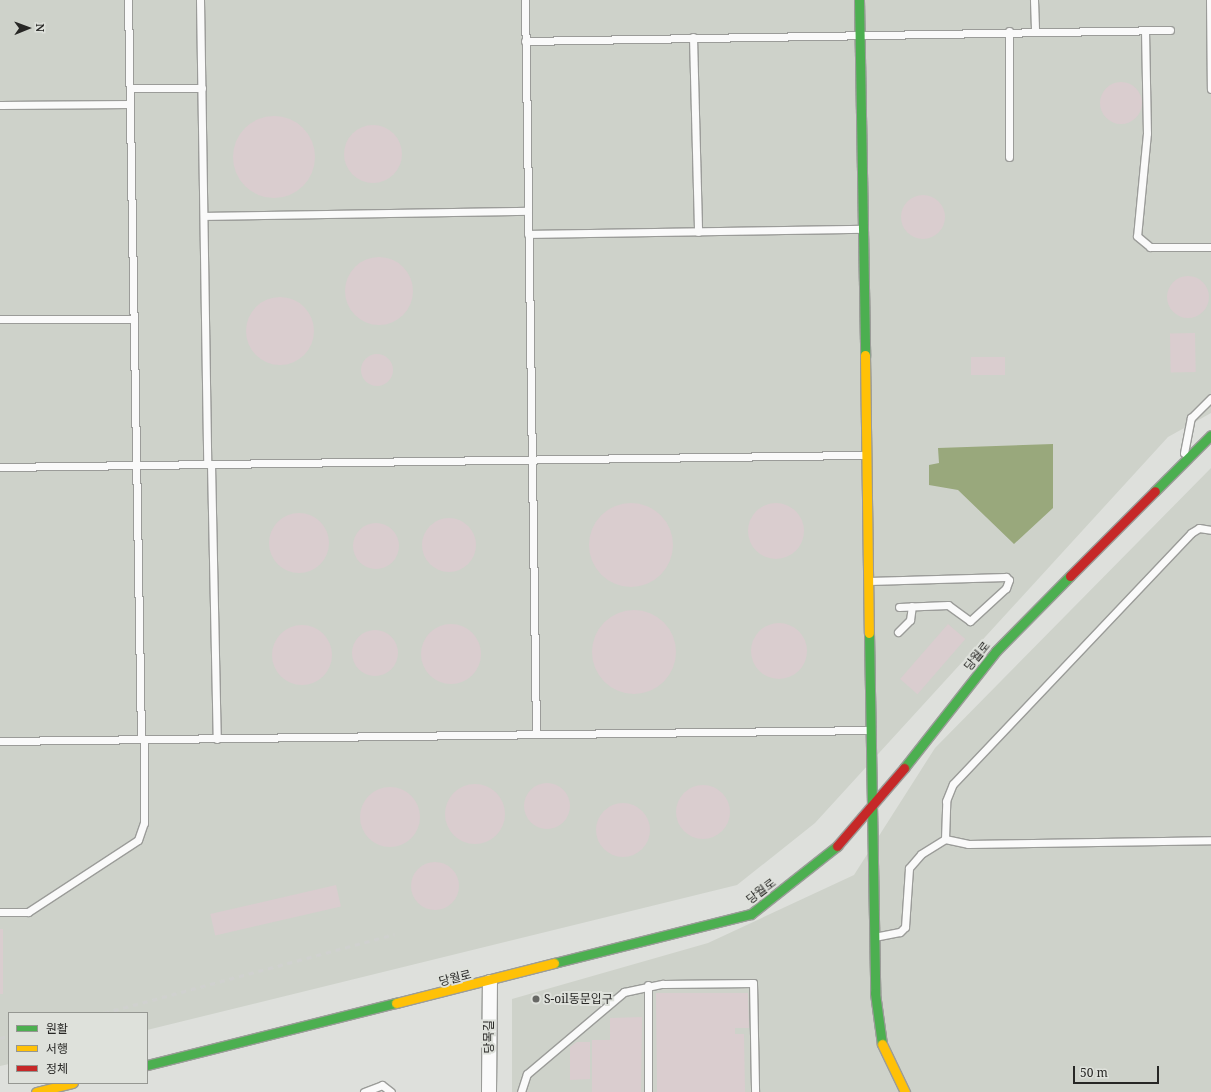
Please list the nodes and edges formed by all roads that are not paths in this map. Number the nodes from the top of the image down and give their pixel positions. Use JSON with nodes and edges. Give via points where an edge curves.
{"nodes":[{"id":1,"x":128,"y":0,"type":"edge"},
{"id":2,"x":200,"y":0,"type":"edge"},
{"id":3,"x":525,"y":0,"type":"edge"},
{"id":4,"x":860,"y":0,"type":"edge"},
{"id":5,"x":1034,"y":0,"type":"edge"},
{"id":6,"x":1210,"y":0,"type":"edge"},
{"id":7,"x":1146,"y":30,"type":"junction"},
{"id":8,"x":1170,"y":30,"type":"dead end"},
{"id":9,"x":1009,"y":31,"type":"junction"},
{"id":10,"x":1035,"y":31,"type":"junction"},
{"id":11,"x":860,"y":33,"type":"junction"},
{"id":12,"x":693,"y":37,"type":"junction"},
{"id":13,"x":525,"y":40,"type":"junction"},
{"id":14,"x":130,"y":88,"type":"junction"},
{"id":15,"x":202,"y":88,"type":"junction"},
{"id":16,"x":1211,"y":89,"type":"edge"},
{"id":17,"x":130,"y":104,"type":"junction"},
{"id":18,"x":0,"y":105,"type":"edge"},
{"id":19,"x":1009,"y":157,"type":"dead end"},
{"id":20,"x":528,"y":211,"type":"junction"},
{"id":21,"x":204,"y":216,"type":"junction"},
{"id":22,"x":862,"y":229,"type":"junction"},
{"id":23,"x":698,"y":232,"type":"junction"},
{"id":24,"x":528,"y":234,"type":"junction"},
{"id":25,"x":1211,"y":247,"type":"edge"},
{"id":26,"x":0,"y":319,"type":"edge"},
{"id":27,"x":134,"y":319,"type":"junction"},
{"id":28,"x":1211,"y":398,"type":"edge"},
{"id":29,"x":1211,"y":435,"type":"edge"},
{"id":30,"x":864,"y":455,"type":"junction"},
{"id":31,"x":532,"y":460,"type":"junction"},
{"id":32,"x":209,"y":464,"type":"junction"},
{"id":33,"x":136,"y":465,"type":"junction"},
{"id":34,"x":1181,"y":466,"type":"junction"},
{"id":35,"x":0,"y":467,"type":"edge"},
{"id":36,"x":1211,"y":530,"type":"edge"},
{"id":37,"x":867,"y":581,"type":"junction"},
{"id":38,"x":912,"y":606,"type":"junction"},
{"id":39,"x":899,"y":607,"type":"dead end"},
{"id":40,"x":898,"y":632,"type":"dead end"},
{"id":41,"x":870,"y":730,"type":"junction"},
{"id":42,"x":536,"y":734,"type":"junction"},
{"id":43,"x":143,"y":739,"type":"junction"},
{"id":44,"x":217,"y":739,"type":"junction"},
{"id":45,"x":0,"y":741,"type":"edge"},
{"id":46,"x":870,"y":810,"type":"junction"},
{"id":47,"x":945,"y":840,"type":"junction"},
{"id":48,"x":1211,"y":840,"type":"edge"},
{"id":49,"x":0,"y":912,"type":"edge"},
{"id":50,"x":874,"y":936,"type":"junction"},
{"id":51,"x":490,"y":982,"type":"junction"},
{"id":52,"x":648,"y":985,"type":"junction"},
{"id":53,"x":148,"y":1065,"type":"edge"},
{"id":54,"x":69,"y":1084,"type":"edge"},
{"id":55,"x":36,"y":1092,"type":"edge"},
{"id":56,"x":364,"y":1092,"type":"edge"},
{"id":57,"x":391,"y":1092,"type":"edge"},
{"id":58,"x":489,"y":1092,"type":"edge"},
{"id":59,"x":520,"y":1092,"type":"edge"},
{"id":60,"x":648,"y":1092,"type":"edge"},
{"id":61,"x":755,"y":1092,"type":"edge"},
{"id":62,"x":905,"y":1092,"type":"edge"}],
"edges":[{"from":1,"to":14,"type":"lane"},
{"from":2,"to":15,"type":"lane"},
{"from":3,"to":13,"type":"lane"},
{"from":4,"to":11,"type":"main road"},
{"from":5,"to":10,"type":"lane"},
{"from":6,"to":16,"type":"lane"},
{"from":7,"to":8,"type":"lane"},
{"from":7,"to":10,"type":"lane"},
{"from":7,"to":25,"type":"lane","via":[[1148,133],[1137,236],[1150,247]]},
{"from":9,"to":10,"type":"lane"},
{"from":9,"to":11,"type":"lane"},
{"from":9,"to":19,"type":"lane"},
{"from":11,"to":12,"type":"lane"},
{"from":11,"to":22,"type":"main road"},
{"from":12,"to":13,"type":"lane"},
{"from":12,"to":23,"type":"lane"},
{"from":13,"to":20,"type":"lane"},
{"from":14,"to":15,"type":"lane"},
{"from":14,"to":17,"type":"lane"},
{"from":15,"to":21,"type":"lane"},
{"from":17,"to":18,"type":"lane"},
{"from":17,"to":27,"type":"lane"},
{"from":20,"to":21,"type":"lane"},
{"from":20,"to":24,"type":"lane"},
{"from":21,"to":32,"type":"lane"},
{"from":22,"to":23,"type":"lane"},
{"from":22,"to":30,"type":"main road"},
{"from":23,"to":24,"type":"lane"},
{"from":24,"to":31,"type":"lane"},
{"from":26,"to":27,"type":"lane"},
{"from":27,"to":33,"type":"lane"},
{"from":28,"to":34,"type":"lane","via":[[1192,418]]},
{"from":29,"to":34,"type":"main road","name":"당월로"},
{"from":30,"to":31,"type":"lane"},
{"from":30,"to":37,"type":"main road"},
{"from":31,"to":32,"type":"lane"},
{"from":31,"to":42,"type":"lane"},
{"from":32,"to":33,"type":"lane"},
{"from":32,"to":44,"type":"lane"},
{"from":33,"to":35,"type":"lane"},
{"from":33,"to":43,"type":"lane"},
{"from":34,"to":46,"type":"main road","name":"당월로","via":[[996,651]]},
{"from":36,"to":47,"type":"lane","via":[[1200,528],[1191,533],[953,784],[946,801]]},
{"from":37,"to":38,"type":"lane","via":[[1006,577],[1009,580],[1006,588],[970,621],[948,605]]},
{"from":37,"to":41,"type":"main road"},
{"from":38,"to":39,"type":"lane"},
{"from":38,"to":40,"type":"lane","via":[[910,620]]},
{"from":41,"to":42,"type":"lane"},
{"from":41,"to":46,"type":"main road"},
{"from":42,"to":44,"type":"lane"},
{"from":43,"to":44,"type":"lane"},
{"from":43,"to":45,"type":"lane"},
{"from":43,"to":49,"type":"lane","via":[[144,823],[138,840],[28,912]]},
{"from":46,"to":50,"type":"main road"},
{"from":46,"to":51,"type":"main road","name":"당월로","via":[[826,857],[751,914]]},
{"from":47,"to":48,"type":"lane","via":[[968,844]]},
{"from":47,"to":50,"type":"lane","via":[[921,854],[909,868],[905,926],[900,932]]},
{"from":50,"to":62,"type":"main road","via":[[876,993],[883,1047]]},
{"from":51,"to":53,"type":"main road","name":"당월로"},
{"from":51,"to":58,"type":"street","name":"당목길"},
{"from":52,"to":59,"type":"lane","via":[[616,998],[527,1074]]},
{"from":52,"to":60,"type":"lane"},
{"from":52,"to":61,"type":"lane","via":[[753,983]]},
{"from":54,"to":55,"type":"main road"},
{"from":56,"to":57,"type":"lane","via":[[382,1085]]}]}
